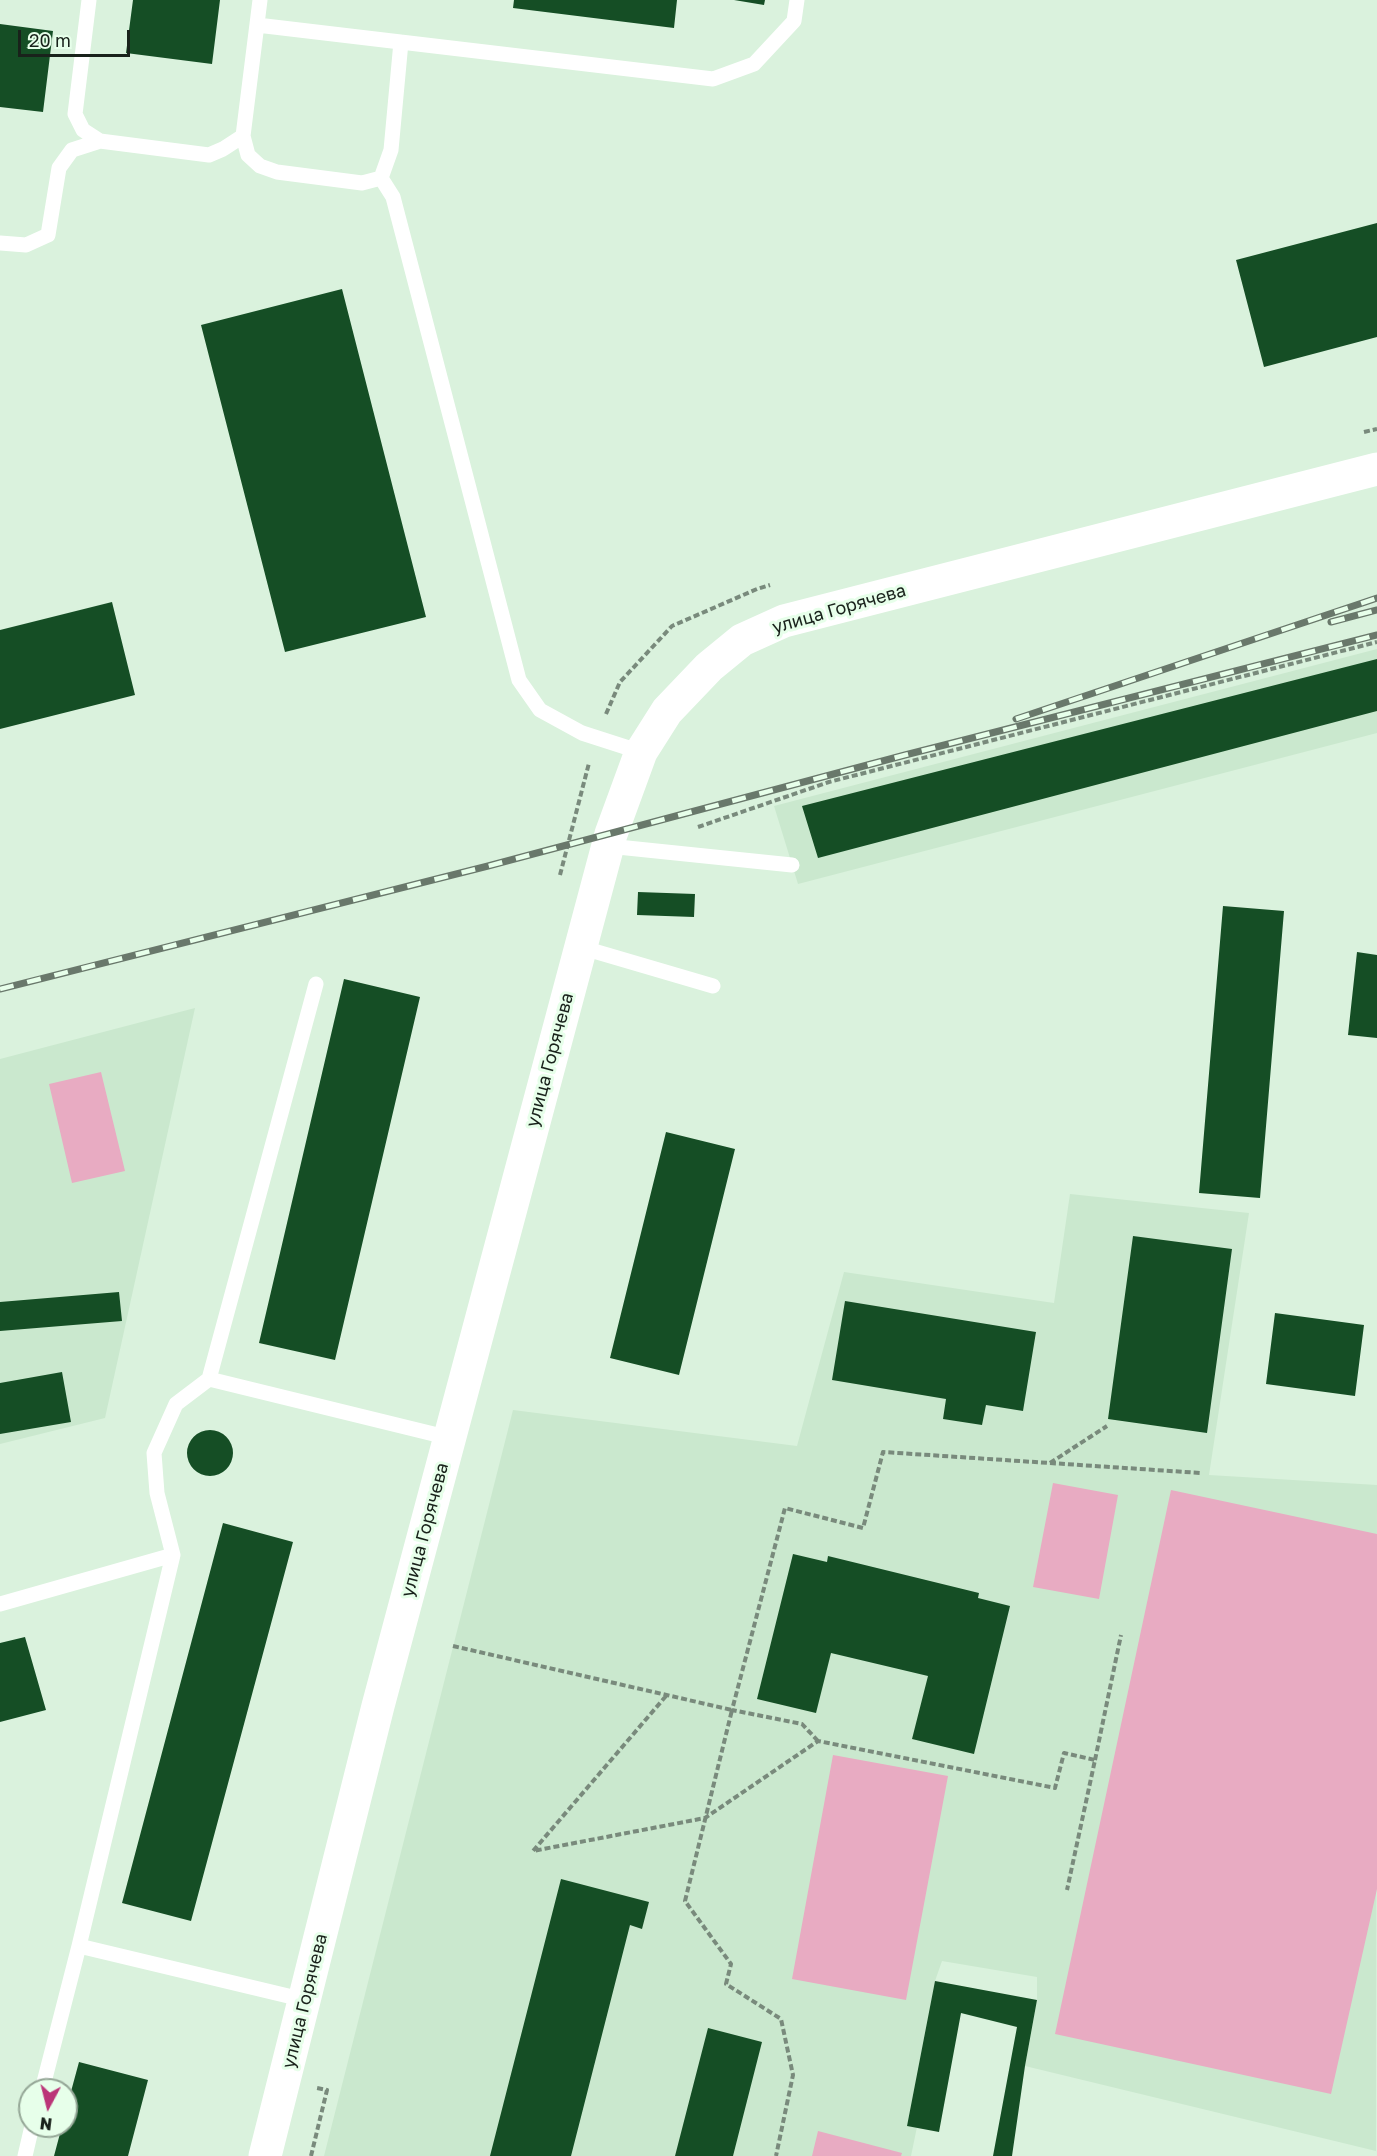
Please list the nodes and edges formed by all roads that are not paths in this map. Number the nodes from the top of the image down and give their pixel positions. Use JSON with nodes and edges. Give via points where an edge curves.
{"nodes":[{"id":1,"x":89,"y":0,"type":"edge"},
{"id":2,"x":260,"y":0,"type":"edge"},
{"id":3,"x":797,"y":0,"type":"edge"},
{"id":4,"x":257,"y":25,"type":"junction"},
{"id":5,"x":401,"y":42,"type":"junction"},
{"id":6,"x":243,"y":136,"type":"junction"},
{"id":7,"x":100,"y":141,"type":"junction"},
{"id":8,"x":381,"y":178,"type":"junction"},
{"id":9,"x":0,"y":243,"type":"edge"},
{"id":10,"x":1377,"y":469,"type":"edge"},
{"id":11,"x":641,"y":752,"type":"junction"},
{"id":12,"x":608,"y":846,"type":"junction"},
{"id":13,"x":792,"y":865,"type":"dead end"},
{"id":14,"x":580,"y":947,"type":"junction"},
{"id":15,"x":316,"y":984,"type":"dead end"},
{"id":16,"x":713,"y":987,"type":"dead end"},
{"id":17,"x":209,"y":1379,"type":"junction"},
{"id":18,"x":450,"y":1438,"type":"junction"},
{"id":19,"x":173,"y":1556,"type":"junction"},
{"id":20,"x":0,"y":1604,"type":"edge"},
{"id":21,"x":79,"y":1946,"type":"junction"},
{"id":22,"x":305,"y":2000,"type":"junction"},
{"id":23,"x":45,"y":2078,"type":"edge"},
{"id":24,"x":29,"y":2138,"type":"edge"},
{"id":25,"x":25,"y":2156,"type":"edge"},
{"id":26,"x":265,"y":2156,"type":"edge"}],
"edges":[{"from":1,"to":7,"type":"lane","via":[[75,114],[83,130]]},
{"from":2,"to":4,"type":"lane"},
{"from":3,"to":5,"type":"lane","via":[[794,21],[754,64],[713,79]]},
{"from":4,"to":5,"type":"lane"},
{"from":4,"to":6,"type":"lane"},
{"from":5,"to":8,"type":"lane","via":[[391,150]]},
{"from":6,"to":7,"type":"lane","via":[[209,155]]},
{"from":6,"to":8,"type":"lane","via":[[248,155],[260,166],[277,172],[362,183]]},
{"from":7,"to":9,"type":"lane","via":[[72,150],[59,168],[48,235],[26,245]]},
{"from":8,"to":11,"type":"lane","via":[[393,197],[519,680],[540,710],[582,733]]},
{"from":10,"to":11,"type":"main road","name":"улица Горячева","via":[[783,621],[742,640],[709,667],[667,711]]},
{"from":11,"to":12,"type":"main road","name":"улица Горячева"},
{"from":12,"to":13,"type":"lane"},
{"from":12,"to":14,"type":"main road","name":"улица Горячева"},
{"from":14,"to":16,"type":"lane"},
{"from":14,"to":18,"type":"main road","name":"улица Горячева"},
{"from":15,"to":17,"type":"lane"},
{"from":17,"to":18,"type":"lane"},
{"from":17,"to":19,"type":"lane","via":[[176,1404],[154,1453],[158,1493]]},
{"from":18,"to":22,"type":"main road","name":"улица Горячева"},
{"from":19,"to":20,"type":"lane"},
{"from":19,"to":21,"type":"lane"},
{"from":21,"to":22,"type":"lane"},
{"from":21,"to":23,"type":"lane"},
{"from":22,"to":26,"type":"main road","name":"улица Горячева"},
{"from":24,"to":25,"type":"lane"}]}
